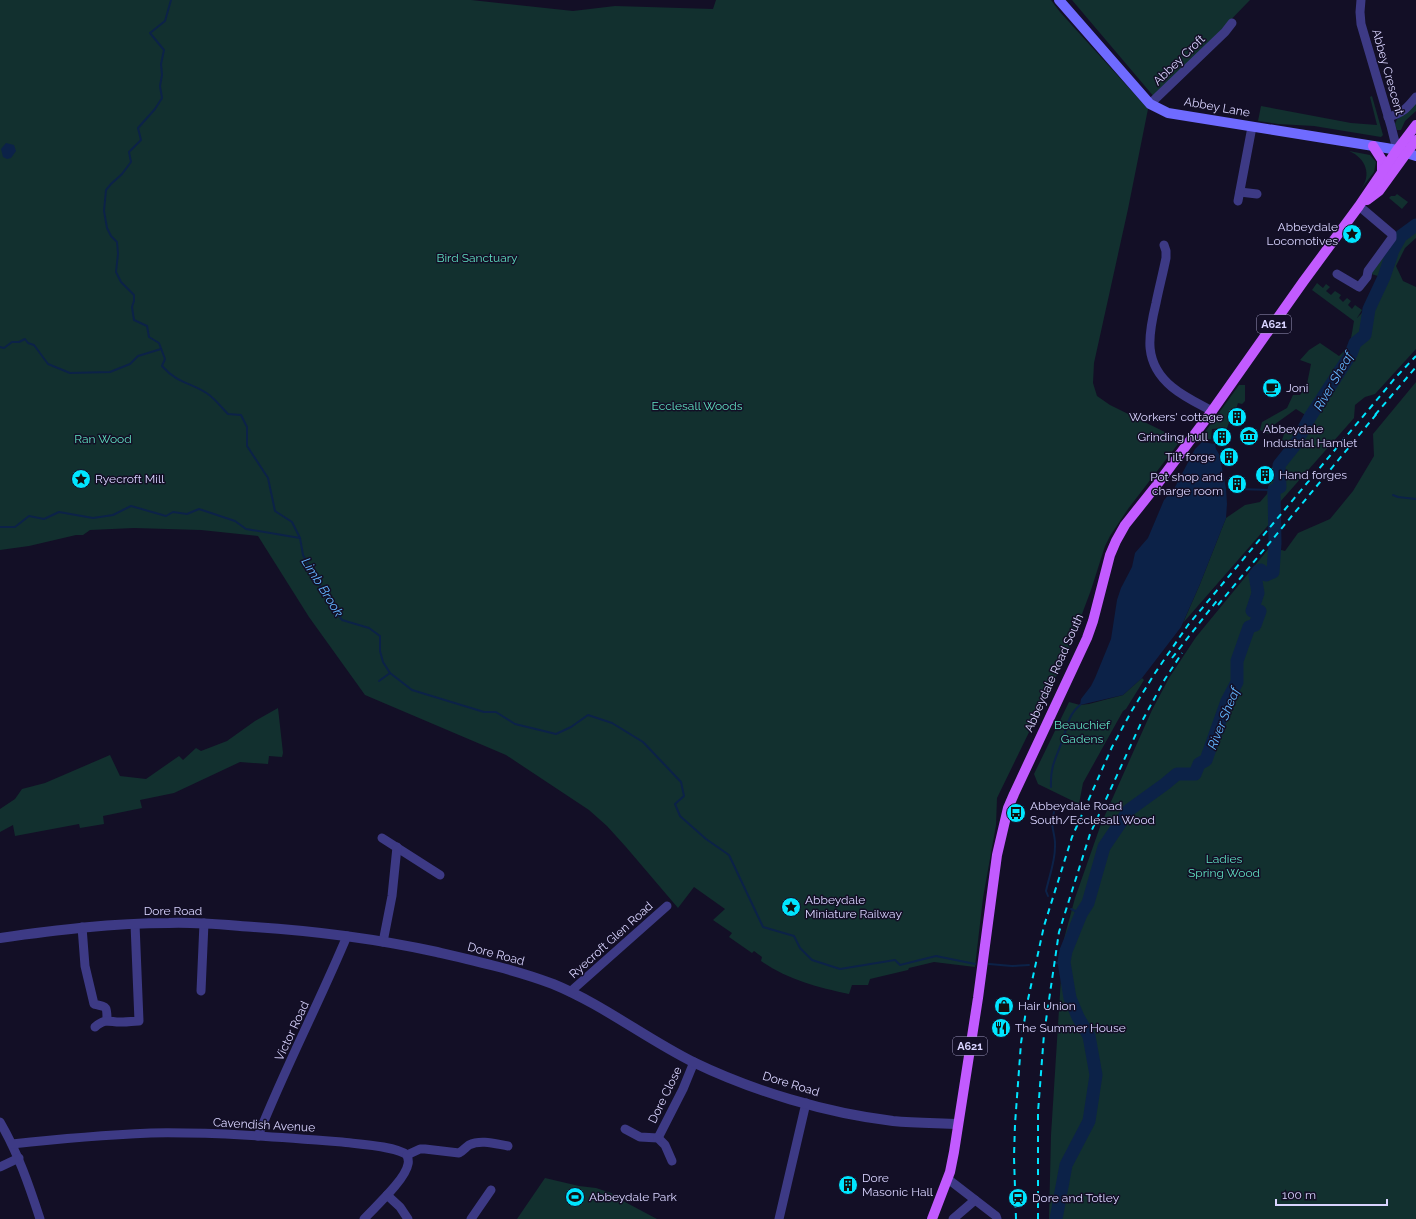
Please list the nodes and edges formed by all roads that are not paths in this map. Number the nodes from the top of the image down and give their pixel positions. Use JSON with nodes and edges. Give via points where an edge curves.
{"nodes":[{"id":1,"x":1059,"y":0,"type":"edge"},
{"id":2,"x":1361,"y":0,"type":"edge"},
{"id":3,"x":1232,"y":23,"type":"dead end"},
{"id":4,"x":1416,"y":97,"type":"edge"},
{"id":5,"x":1150,"y":104,"type":"junction"},
{"id":6,"x":1388,"y":117,"type":"junction"},
{"id":7,"x":1416,"y":125,"type":"edge"},
{"id":8,"x":1252,"y":127,"type":"junction"},
{"id":9,"x":1416,"y":140,"type":"edge"},
{"id":10,"x":1373,"y":146,"type":"junction"},
{"id":11,"x":1406,"y":153,"type":"edge"},
{"id":12,"x":1382,"y":173,"type":"junction"},
{"id":13,"x":1257,"y":194,"type":"dead end"},
{"id":14,"x":1359,"y":206,"type":"junction"},
{"id":15,"x":1164,"y":245,"type":"dead end"},
{"id":16,"x":1337,"y":274,"type":"dead end"},
{"id":17,"x":1212,"y":412,"type":"junction"},
{"id":18,"x":382,"y":838,"type":"dead end"},
{"id":19,"x":397,"y":847,"type":"junction"},
{"id":20,"x":440,"y":875,"type":"dead end"},
{"id":21,"x":667,"y":906,"type":"dead end"},
{"id":22,"x":204,"y":923,"type":"junction"},
{"id":23,"x":135,"y":924,"type":"junction"},
{"id":24,"x":82,"y":927,"type":"junction"},
{"id":25,"x":347,"y":936,"type":"junction"},
{"id":26,"x":0,"y":938,"type":"edge"},
{"id":27,"x":383,"y":942,"type":"junction"},
{"id":28,"x":201,"y":991,"type":"dead end"},
{"id":29,"x":570,"y":992,"type":"junction"},
{"id":30,"x":107,"y":1020,"type":"junction"},
{"id":31,"x":95,"y":1027,"type":"dead end"},
{"id":32,"x":694,"y":1062,"type":"junction"},
{"id":33,"x":806,"y":1103,"type":"junction"},
{"id":34,"x":0,"y":1122,"type":"edge"},
{"id":35,"x":958,"y":1124,"type":"junction"},
{"id":36,"x":625,"y":1129,"type":"dead end"},
{"id":37,"x":258,"y":1136,"type":"junction"},
{"id":38,"x":658,"y":1138,"type":"junction"},
{"id":39,"x":12,"y":1144,"type":"junction"},
{"id":40,"x":508,"y":1146,"type":"dead end"},
{"id":41,"x":407,"y":1155,"type":"junction"},
{"id":42,"x":19,"y":1158,"type":"junction"},
{"id":43,"x":672,"y":1161,"type":"dead end"},
{"id":44,"x":0,"y":1167,"type":"edge"},
{"id":45,"x":948,"y":1180,"type":"junction"},
{"id":46,"x":491,"y":1190,"type":"dead end"},
{"id":47,"x":387,"y":1195,"type":"junction"},
{"id":48,"x":975,"y":1200,"type":"junction"},
{"id":49,"x":40,"y":1219,"type":"edge"},
{"id":50,"x":364,"y":1219,"type":"edge"},
{"id":51,"x":408,"y":1219,"type":"edge"},
{"id":52,"x":471,"y":1219,"type":"edge"},
{"id":53,"x":779,"y":1219,"type":"edge"},
{"id":54,"x":932,"y":1219,"type":"edge"},
{"id":55,"x":953,"y":1219,"type":"edge"},
{"id":56,"x":997,"y":1219,"type":"edge"}],
"edges":[{"from":1,"to":5,"type":"main road","name":"Abbey Lane"},
{"from":2,"to":6,"type":"street","name":"Abbey Crescent","via":[[1361,24]]},
{"from":3,"to":5,"type":"street","name":"Abbey Croft","via":[[1228,34]]},
{"from":4,"to":6,"type":"street","via":[[1405,110]]},
{"from":5,"to":8,"type":"main road","name":"Abbey Lane","via":[[1168,113]]},
{"from":6,"to":11,"type":"street","name":"Abbey Crescent"},
{"from":7,"to":11,"type":"main road","name":"Abbeydale Road South","number":"A621"},
{"from":8,"to":10,"type":"main road","name":"Abbey Lane"},
{"from":8,"to":13,"type":"street","via":[[1239,196]]},
{"from":9,"to":11,"type":"main road","name":"Abbeydale Road South","number":"A621"},
{"from":10,"to":11,"type":"main road","name":"Abbey Lane"},
{"from":10,"to":12,"type":"main road","via":[[1382,160]]},
{"from":11,"to":12,"type":"main road","name":"Abbeydale Road South","number":"A621"},
{"from":11,"to":14,"type":"main road","name":"Abbeydale Road South","number":"A621","via":[[1379,191]]},
{"from":12,"to":14,"type":"main road","name":"Abbeydale Road South","number":"A621"},
{"from":14,"to":16,"type":"street","via":[[1392,234],[1392,238],[1359,286]]},
{"from":14,"to":17,"type":"main road","name":"Abbeydale Road South","number":"A621"},
{"from":15,"to":17,"type":"street","via":[[1166,258],[1149,340],[1152,360],[1157,371],[1173,388]]},
{"from":17,"to":35,"type":"main road","name":"Abbeydale Road South","number":"A621","via":[[1132,515],[1116,541],[1087,638],[1008,808],[997,855]]},
{"from":18,"to":19,"type":"street"},
{"from":19,"to":20,"type":"street"},
{"from":19,"to":27,"type":"street","via":[[392,896]]},
{"from":21,"to":29,"type":"street","name":"Ryecroft Glen Road"},
{"from":22,"to":23,"type":"street","name":"Dore Road"},
{"from":22,"to":25,"type":"street","name":"Dore Road"},
{"from":22,"to":28,"type":"street"},
{"from":23,"to":24,"type":"street","name":"Dore Road"},
{"from":23,"to":30,"type":"street","via":[[139,1021],[121,1023]]},
{"from":24,"to":26,"type":"street","name":"Dore Road"},
{"from":24,"to":30,"type":"street","via":[[84,966],[94,1004],[107,1009]]},
{"from":25,"to":27,"type":"street","name":"Dore Road"},
{"from":25,"to":37,"type":"street","name":"Victor Road"},
{"from":27,"to":29,"type":"street","name":"Dore Road","via":[[458,957],[519,973]]},
{"from":29,"to":32,"type":"street","name":"Dore Road"},
{"from":30,"to":31,"type":"street"},
{"from":32,"to":33,"type":"street","name":"Dore Road","via":[[737,1081]]},
{"from":32,"to":38,"type":"street","name":"Dore Close"},
{"from":33,"to":35,"type":"street","name":"Dore Road","via":[[864,1117]]},
{"from":33,"to":53,"type":"street"},
{"from":34,"to":39,"type":"street"},
{"from":35,"to":45,"type":"main road","name":"Abbeydale Road South","number":"A621"},
{"from":36,"to":38,"type":"street","name":"Dore Close","via":[[640,1136]]},
{"from":37,"to":39,"type":"street","name":"Cavendish Avenue","via":[[152,1133]]},
{"from":37,"to":41,"type":"street","name":"Cavendish Avenue","via":[[356,1144],[400,1150]]},
{"from":38,"to":43,"type":"street","name":"Dore Close","via":[[665,1145]]},
{"from":39,"to":42,"type":"street"},
{"from":40,"to":41,"type":"street","via":[[480,1143],[469,1146],[459,1153],[420,1149]]},
{"from":41,"to":47,"type":"street","via":[[406,1171]]},
{"from":42,"to":44,"type":"street"},
{"from":42,"to":49,"type":"street"},
{"from":45,"to":48,"type":"street"},
{"from":45,"to":54,"type":"main road","name":"Abbeydale Road South","number":"A621"},
{"from":46,"to":52,"type":"street"},
{"from":47,"to":50,"type":"street"},
{"from":47,"to":51,"type":"street"},
{"from":48,"to":55,"type":"street"},
{"from":48,"to":56,"type":"street"}]}
